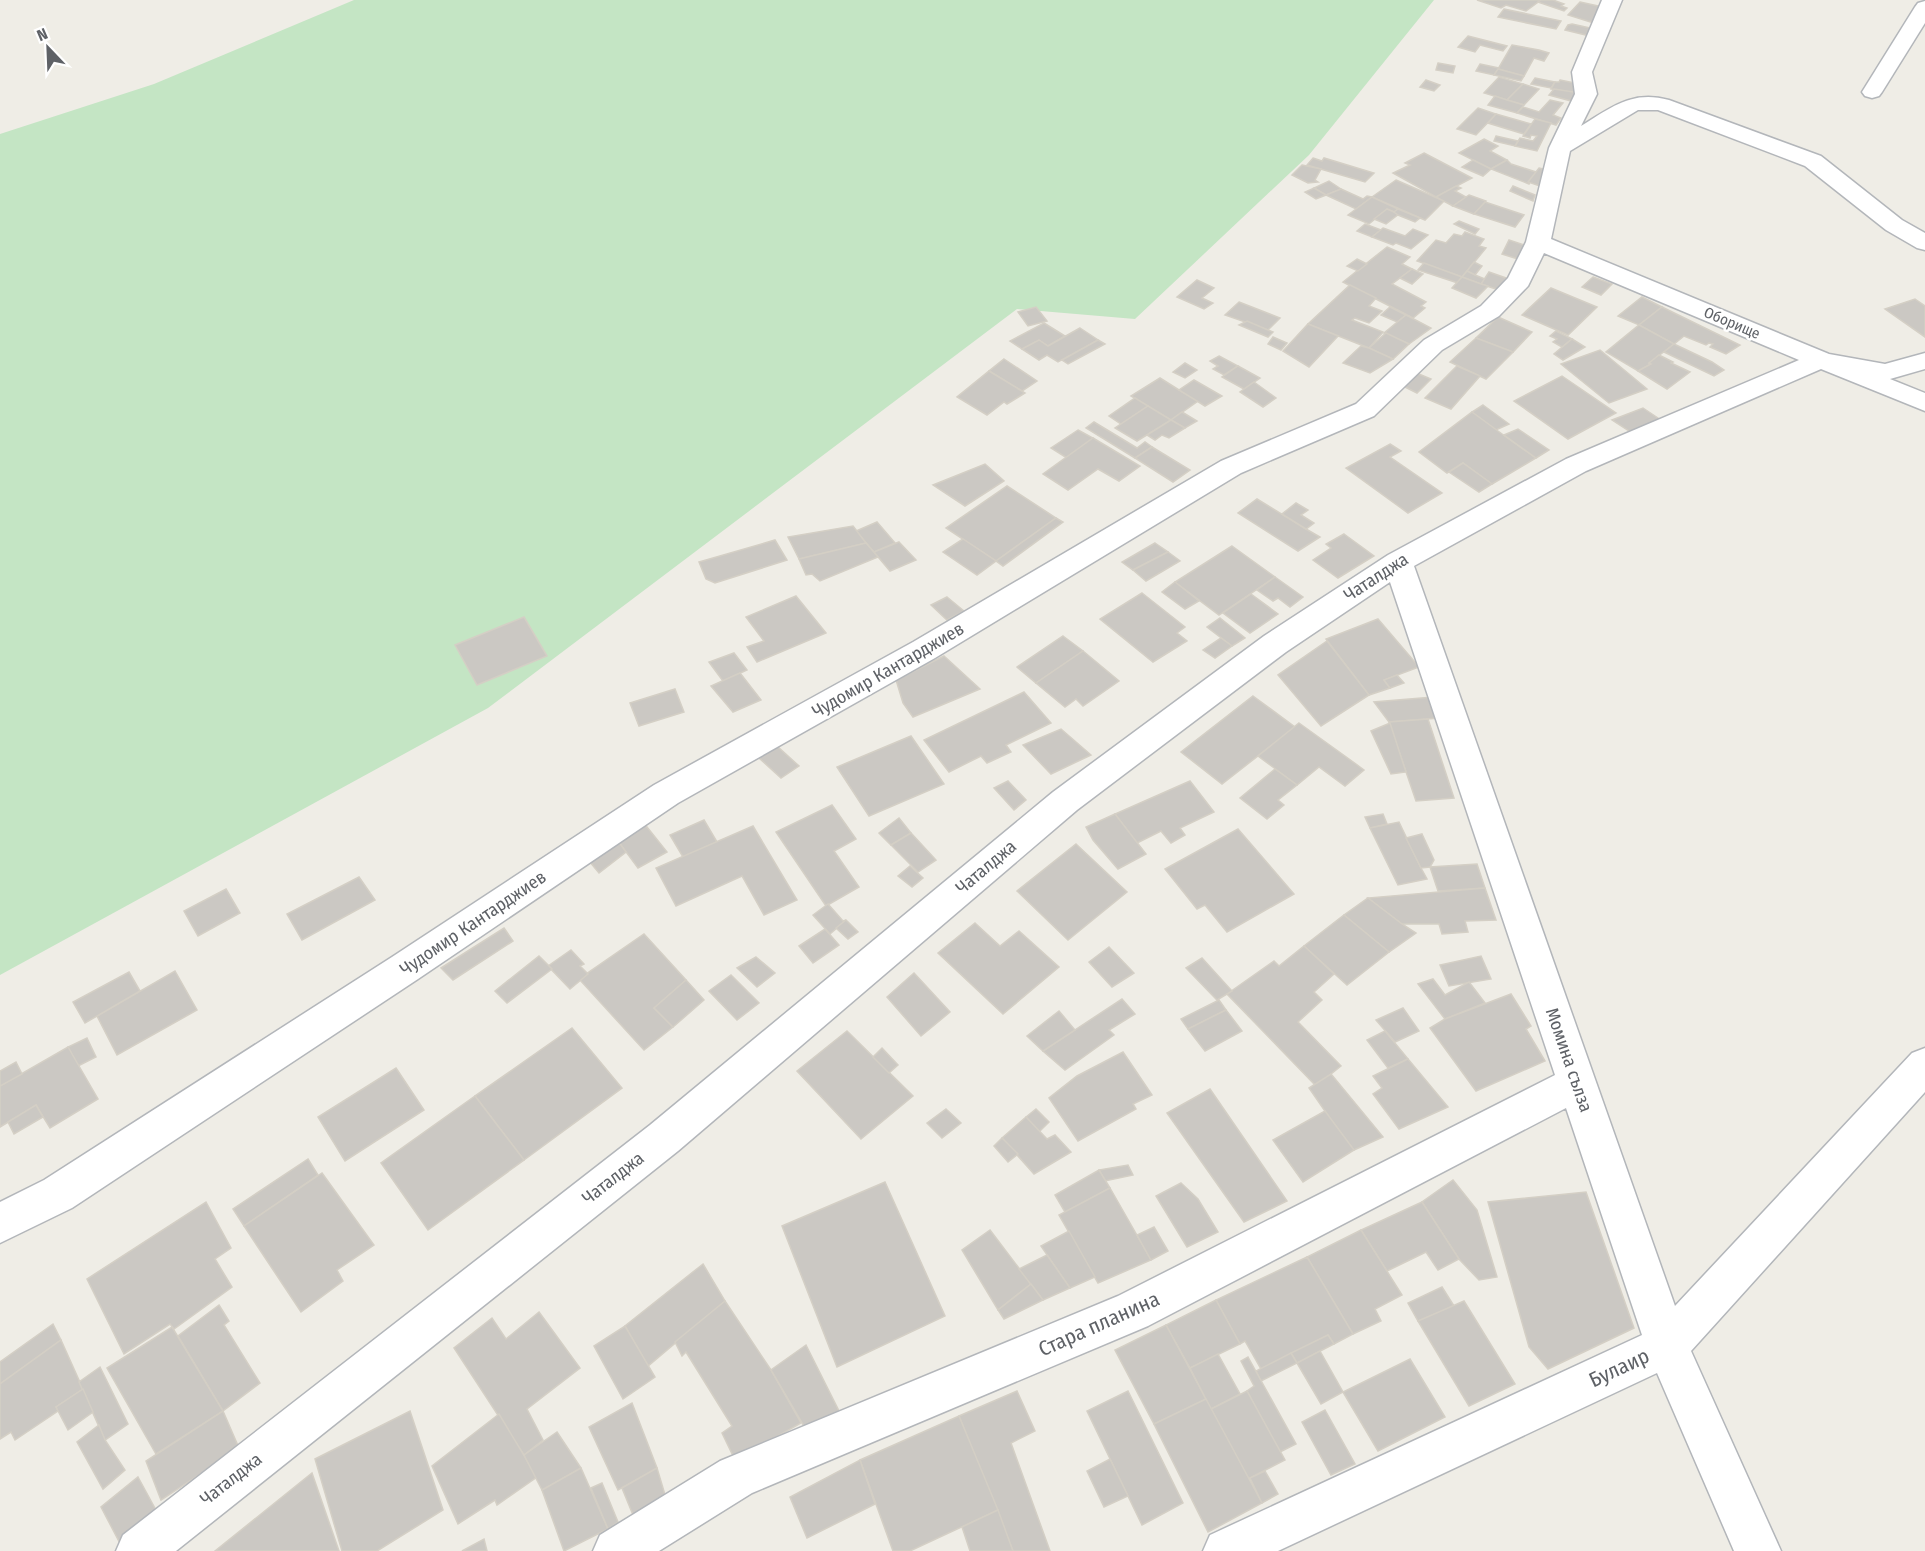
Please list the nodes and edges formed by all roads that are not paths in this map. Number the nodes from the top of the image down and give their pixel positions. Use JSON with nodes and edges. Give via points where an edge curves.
{"nodes":[{"id":1,"x":1612,"y":0,"type":"edge"},
{"id":2,"x":1925,"y":7,"type":"edge"},
{"id":3,"x":1872,"y":92,"type":"dead end"},
{"id":4,"x":1560,"y":148,"type":"junction"},
{"id":5,"x":1538,"y":242,"type":"junction"},
{"id":6,"x":1925,"y":243,"type":"edge"},
{"id":7,"x":1821,"y":360,"type":"junction"},
{"id":8,"x":1925,"y":361,"type":"edge"},
{"id":9,"x":1925,"y":404,"type":"edge"},
{"id":10,"x":1398,"y":562,"type":"junction"},
{"id":11,"x":1925,"y":1065,"type":"edge"},
{"id":12,"x":1577,"y":1083,"type":"junction"},
{"id":13,"x":0,"y":1223,"type":"edge"},
{"id":14,"x":1667,"y":1346,"type":"junction"},
{"id":15,"x":139,"y":1551,"type":"edge"},
{"id":16,"x":616,"y":1551,"type":"edge"},
{"id":17,"x":1226,"y":1551,"type":"edge"},
{"id":18,"x":1758,"y":1551,"type":"edge"}],
"edges":[{"from":1,"to":4,"type":"street","name":"Чудомир Кантарджиев","via":[[1582,72],[1586,94]]},
{"from":2,"to":3,"type":"street"},
{"from":4,"to":5,"type":"street","name":"Чудомир Кантарджиев"},
{"from":4,"to":6,"type":"street","via":[[1631,105],[1662,104],[1813,160],[1894,225]]},
{"from":5,"to":7,"type":"street","name":"Оборище"},
{"from":5,"to":13,"type":"street","name":"Чудомир Кантарджиев","via":[[1519,281],[1490,311],[1433,345],[1365,410],[1231,467],[924,650],[666,794],[58,1194]]},
{"from":7,"to":8,"type":"street","via":[[1885,372]]},
{"from":7,"to":9,"type":"street","name":"Оборище"},
{"from":7,"to":10,"type":"street","name":"Чаталджа","via":[[1576,465]]},
{"from":10,"to":12,"type":"street","name":"Момина сълза"},
{"from":10,"to":15,"type":"street","name":"Чаталджа","via":[[1275,644],[1065,801],[664,1138]]},
{"from":11,"to":14,"type":"street","name":"Булаир"},
{"from":12,"to":14,"type":"street","name":"Момина сълза"},
{"from":12,"to":16,"type":"street","name":"Стара планина","via":[[1133,1311],[736,1477]]},
{"from":14,"to":17,"type":"street","name":"Булаир"},
{"from":14,"to":18,"type":"street","name":"Момина сълза"}]}
